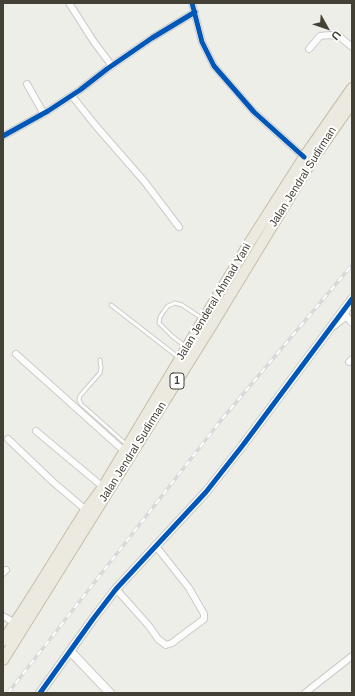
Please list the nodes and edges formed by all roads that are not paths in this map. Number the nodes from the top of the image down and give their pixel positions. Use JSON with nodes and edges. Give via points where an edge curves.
{"nodes":[{"id":1,"x":70,"y":3,"type":"edge"},
{"id":2,"x":192,"y":3,"type":"edge"},
{"id":3,"x":195,"y":12,"type":"junction"},
{"id":4,"x":352,"y":47,"type":"edge"},
{"id":5,"x":309,"y":49,"type":"dead end"},
{"id":6,"x":112,"y":66,"type":"junction"},
{"id":7,"x":27,"y":84,"type":"dead end"},
{"id":8,"x":352,"y":88,"type":"edge"},
{"id":9,"x":72,"y":96,"type":"junction"},
{"id":10,"x":352,"y":103,"type":"edge"},
{"id":11,"x":44,"y":114,"type":"junction"},
{"id":12,"x":3,"y":136,"type":"edge"},
{"id":13,"x":304,"y":157,"type":"junction"},
{"id":14,"x":179,"y":227,"type":"dead end"},
{"id":15,"x":351,"y":300,"type":"edge"},
{"id":16,"x":111,"y":305,"type":"dead end"},
{"id":17,"x":346,"y":316,"type":"junction"},
{"id":18,"x":207,"y":322,"type":"junction"},
{"id":19,"x":352,"y":323,"type":"edge"},
{"id":20,"x":329,"y":329,"type":"junction"},
{"id":21,"x":190,"y":350,"type":"junction"},
{"id":22,"x":16,"y":354,"type":"dead end"},
{"id":23,"x":180,"y":358,"type":"junction"},
{"id":24,"x":100,"y":360,"type":"dead end"},
{"id":25,"x":36,"y":431,"type":"dead end"},
{"id":26,"x":8,"y":439,"type":"dead end"},
{"id":27,"x":126,"y":448,"type":"junction"},
{"id":28,"x":103,"y":487,"type":"junction"},
{"id":29,"x":86,"y":510,"type":"junction"},
{"id":30,"x":155,"y":546,"type":"junction"},
{"id":31,"x":116,"y":589,"type":"junction"},
{"id":32,"x":3,"y":616,"type":"edge"},
{"id":33,"x":15,"y":623,"type":"junction"},
{"id":34,"x":3,"y":641,"type":"edge"},
{"id":35,"x":70,"y":651,"type":"junction"},
{"id":36,"x":352,"y":656,"type":"edge"},
{"id":37,"x":3,"y":660,"type":"edge"},
{"id":38,"x":40,"y":693,"type":"edge"},
{"id":39,"x":110,"y":693,"type":"edge"},
{"id":40,"x":305,"y":693,"type":"edge"}],
"edges":[{"from":1,"to":6,"type":"street"},
{"from":2,"to":3,"type":"street"},
{"from":3,"to":6,"type":"street"},
{"from":3,"to":13,"type":"street","via":[[202,42],[214,66],[254,112]]},
{"from":4,"to":5,"type":"street","via":[[340,37],[330,35],[320,36]]},
{"from":6,"to":9,"type":"street"},
{"from":7,"to":11,"type":"street"},
{"from":8,"to":13,"type":"highway","name":"Jalan Jenderal Ahmad Yani","number":"1"},
{"from":9,"to":11,"type":"street"},
{"from":9,"to":14,"type":"street"},
{"from":10,"to":18,"type":"highway","name":"Jalan Jendral Sudirman","number":"1","via":[[312,159]]},
{"from":11,"to":12,"type":"street"},
{"from":13,"to":18,"type":"highway","name":"Jalan Jenderal Ahmad Yani","number":"1"},
{"from":15,"to":17,"type":"street"},
{"from":15,"to":20,"type":"street"},
{"from":16,"to":23,"type":"lane"},
{"from":17,"to":19,"type":"street"},
{"from":17,"to":20,"type":"street"},
{"from":18,"to":21,"type":"highway","name":"Jalan Jendral Sudirman","number":"1"},
{"from":18,"to":21,"type":"lane","via":[[175,303],[168,306],[160,317],[159,323],[163,328]]},
{"from":20,"to":30,"type":"street","via":[[244,445],[206,492]]},
{"from":21,"to":23,"type":"highway","name":"Jalan Jenderal Ahmad Yani","number":"1"},
{"from":21,"to":37,"type":"highway","name":"Jalan Jendral Sudirman","number":"1"},
{"from":22,"to":27,"type":"street"},
{"from":23,"to":27,"type":"highway","name":"Jalan Jenderal Ahmad Yani","number":"1"},
{"from":24,"to":27,"type":"lane","via":[[100,373],[79,400]]},
{"from":25,"to":28,"type":"street"},
{"from":26,"to":29,"type":"street"},
{"from":27,"to":28,"type":"highway","name":"Jalan Jenderal Ahmad Yani","number":"1"},
{"from":28,"to":29,"type":"highway","name":"Jalan Jenderal Ahmad Yani","number":"1"},
{"from":29,"to":33,"type":"highway","name":"Jalan Jenderal Ahmad Yani","number":"1"},
{"from":30,"to":31,"type":"street"},
{"from":30,"to":31,"type":"street","via":[[189,588],[204,614],[204,620],[166,645]]},
{"from":31,"to":35,"type":"street"},
{"from":32,"to":33,"type":"street"},
{"from":33,"to":34,"type":"highway","name":"Jalan Jenderal Ahmad Yani","number":"1"},
{"from":35,"to":38,"type":"street"},
{"from":35,"to":39,"type":"street"},
{"from":36,"to":40,"type":"street"}]}
